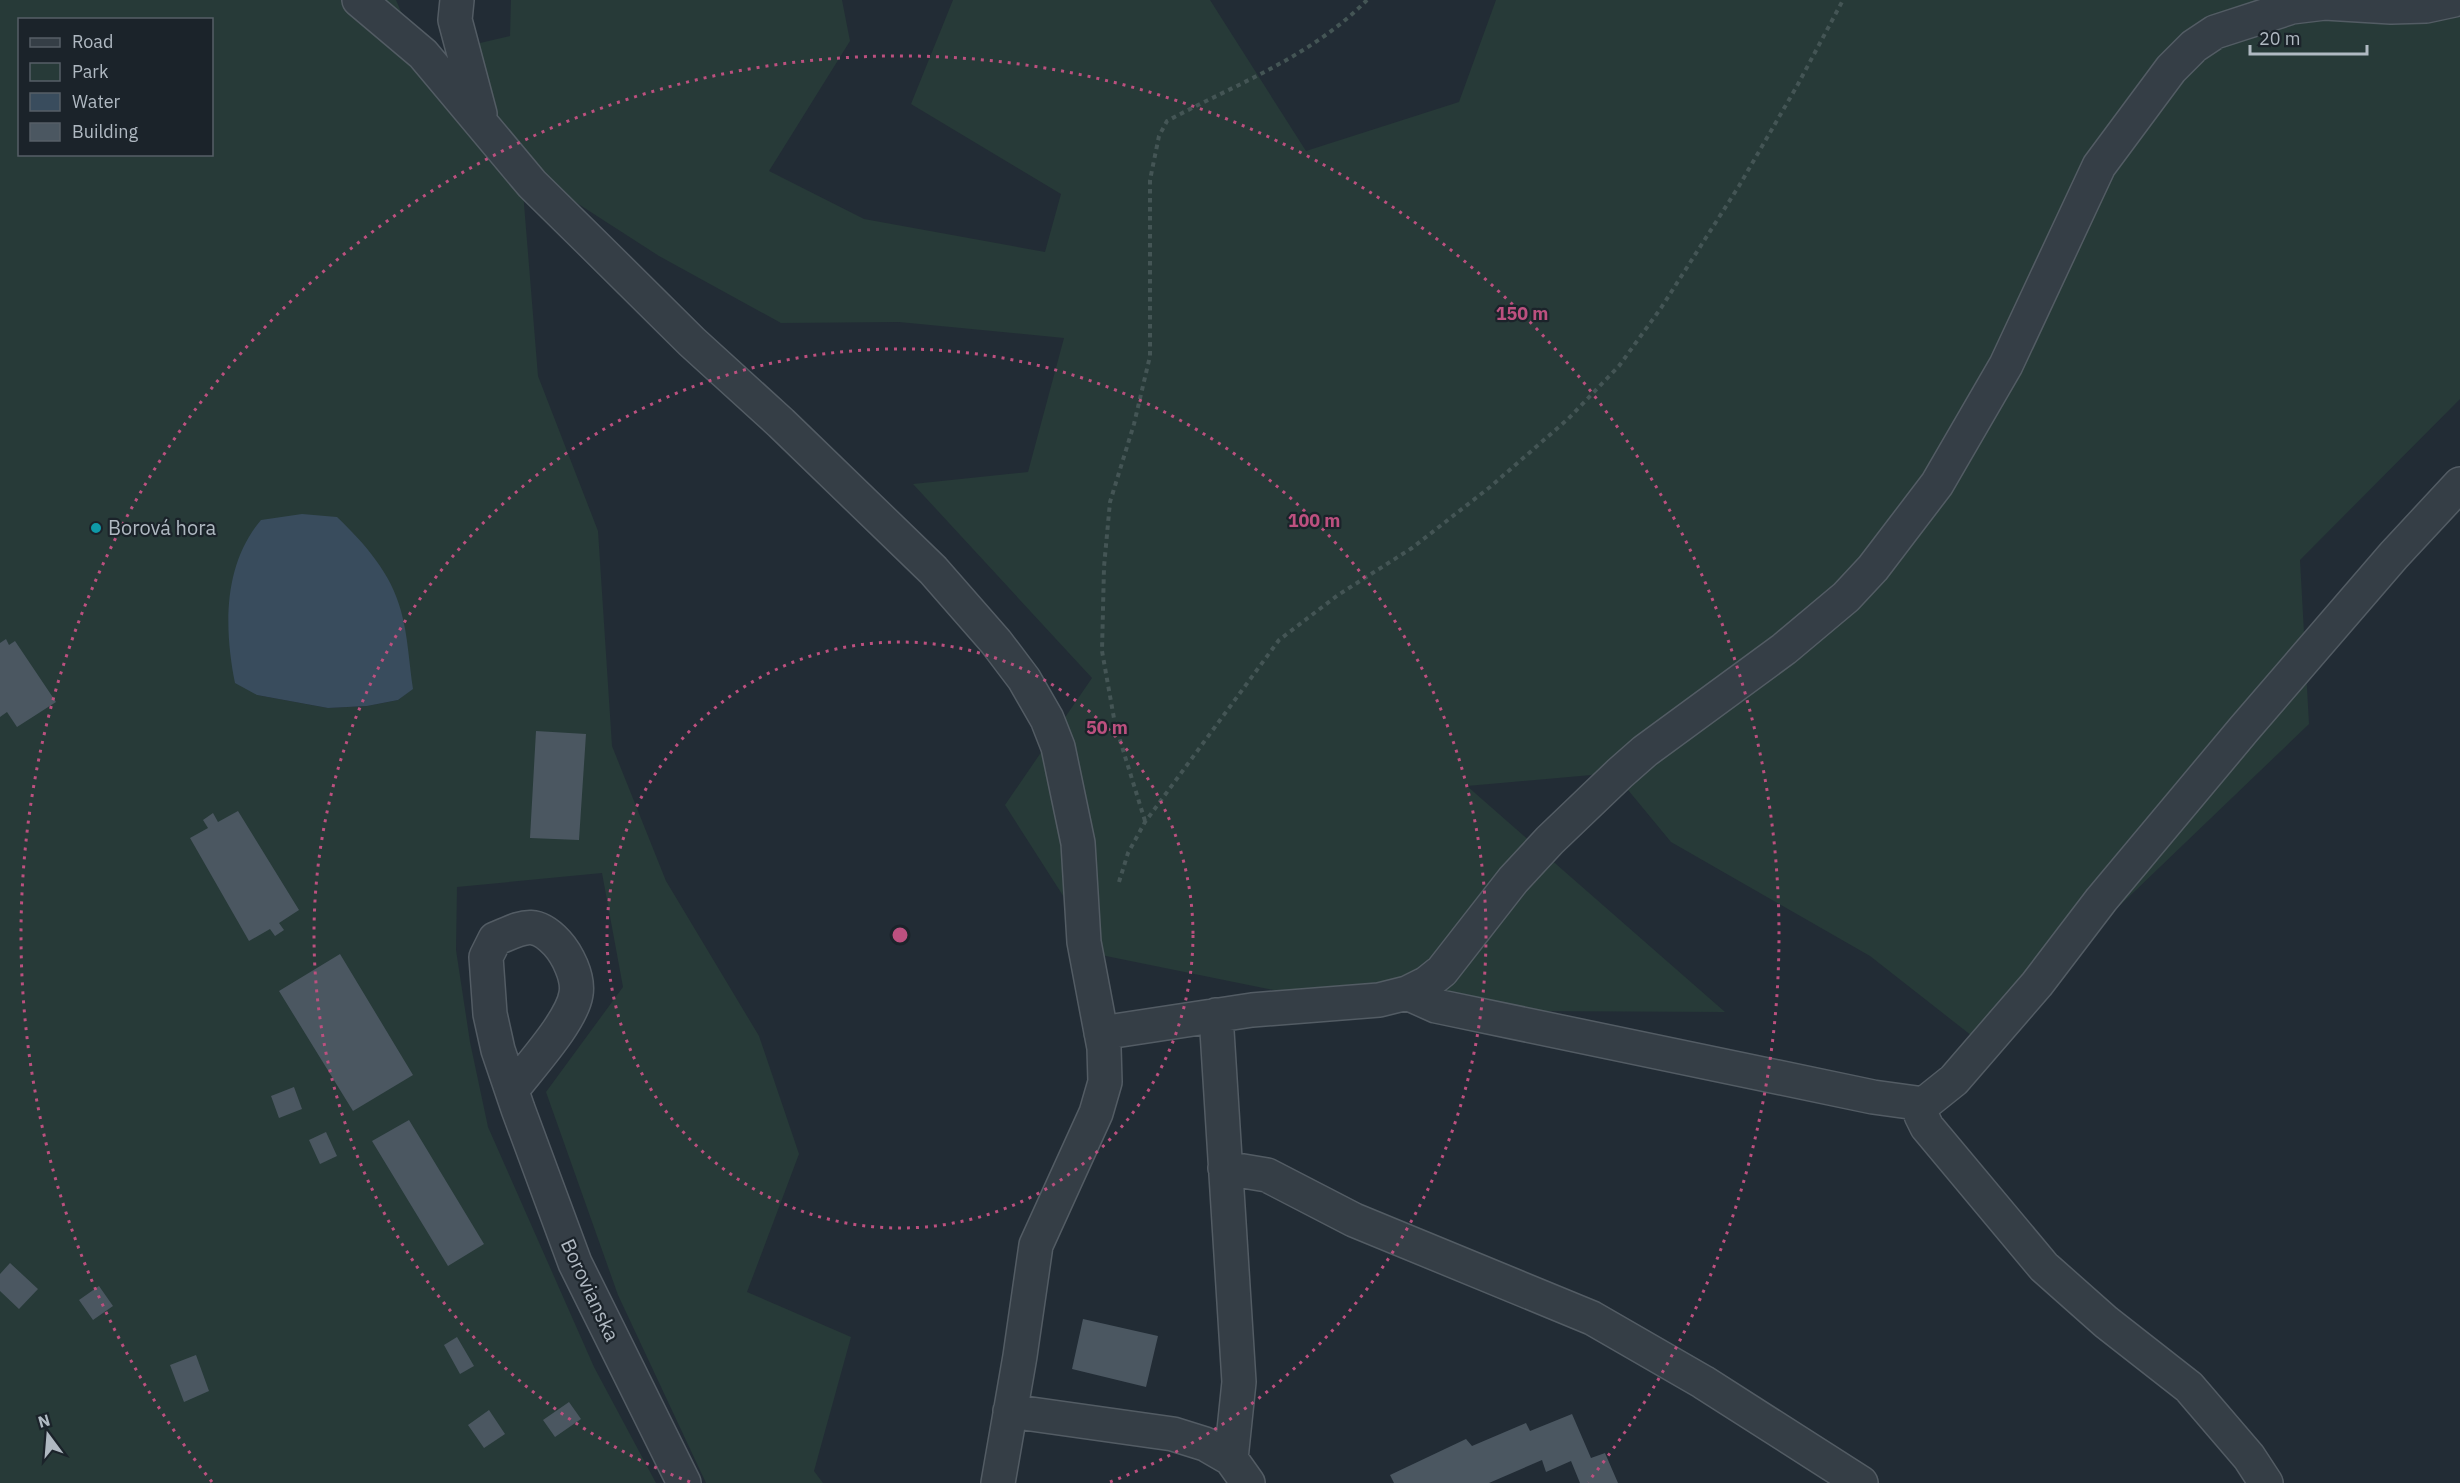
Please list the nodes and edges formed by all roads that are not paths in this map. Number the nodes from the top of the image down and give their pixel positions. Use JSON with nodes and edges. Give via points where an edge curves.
{"nodes":[{"id":1,"x":359,"y":0,"type":"edge"},
{"id":2,"x":457,"y":0,"type":"edge"},
{"id":3,"x":2454,"y":0,"type":"edge"},
{"id":4,"x":483,"y":125,"type":"junction"},
{"id":5,"x":2460,"y":484,"type":"edge"},
{"id":6,"x":1407,"y":993,"type":"junction"},
{"id":7,"x":1216,"y":1015,"type":"junction"},
{"id":8,"x":1101,"y":1033,"type":"junction"},
{"id":9,"x":512,"y":1090,"type":"dead end"},
{"id":10,"x":1924,"y":1104,"type":"junction"},
{"id":11,"x":1225,"y":1168,"type":"junction"},
{"id":12,"x":1010,"y":1411,"type":"junction"},
{"id":13,"x":1239,"y":1471,"type":"edge"},
{"id":14,"x":684,"y":1483,"type":"edge"},
{"id":15,"x":998,"y":1483,"type":"edge"},
{"id":16,"x":1861,"y":1483,"type":"edge"},
{"id":17,"x":2266,"y":1483,"type":"edge"}],
"edges":[{"from":1,"to":4,"type":"street","via":[[423,54]]},
{"from":2,"to":4,"type":"street","via":[[455,20]]},
{"from":3,"to":6,"type":"street","via":[[2426,6],[2325,3],[2292,8],[2215,32],[2194,46],[2171,69],[2099,166],[2006,365],[1937,484],[1873,568],[1846,597],[1784,649],[1645,750],[1513,880],[1442,971]]},
{"from":4,"to":8,"type":"street","via":[[532,184],[650,301],[933,570],[1024,679],[1047,719],[1064,772],[1078,843],[1084,942]]},
{"from":5,"to":10,"type":"street","via":[[2244,729],[2101,900],[2030,993],[1954,1080]]},
{"from":6,"to":7,"type":"street","via":[[1379,1000]]},
{"from":6,"to":10,"type":"street","via":[[1436,1006],[1873,1097]]},
{"from":7,"to":8,"type":"street"},
{"from":7,"to":11,"type":"street"},
{"from":8,"to":12,"type":"street","via":[[1105,1082],[1096,1113],[1036,1245]]},
{"from":9,"to":14,"type":"street","name":"Borovianska","via":[[575,1263]]},
{"from":10,"to":17,"type":"street","via":[[1921,1115],[1927,1127],[2044,1267],[2189,1387],[2249,1457]]},
{"from":11,"to":13,"type":"street","via":[[1239,1382]]},
{"from":11,"to":16,"type":"street","via":[[1267,1175],[1354,1220],[1592,1318],[1703,1382]]},
{"from":12,"to":13,"type":"street","via":[[1173,1434],[1205,1444]]},
{"from":12,"to":15,"type":"street"}]}
